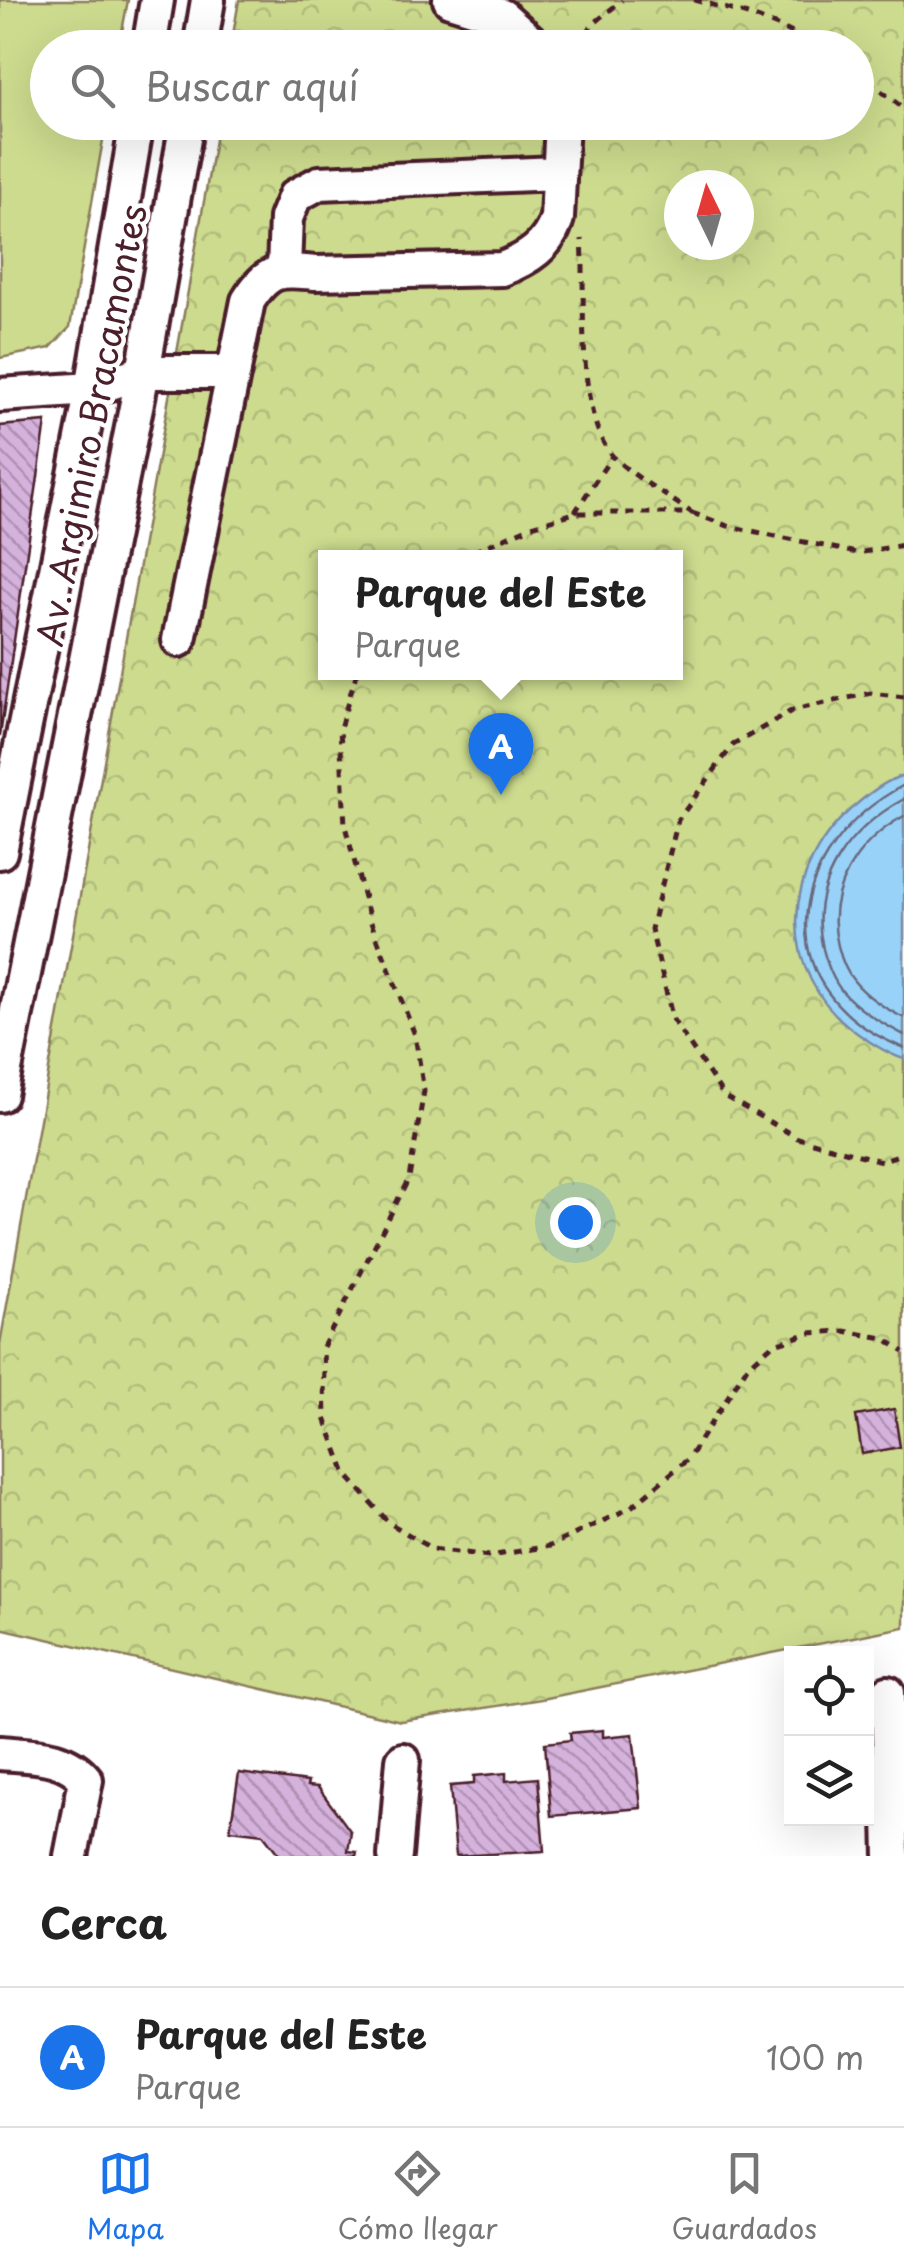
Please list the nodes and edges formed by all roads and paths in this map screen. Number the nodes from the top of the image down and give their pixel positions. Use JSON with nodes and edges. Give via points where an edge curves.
{"nodes":[{"id":1,"x":158,"y":0,"type":"edge"},
{"id":2,"x":208,"y":0,"type":"edge"},
{"id":3,"x":450,"y":0,"type":"edge"},
{"id":4,"x":622,"y":0,"type":"edge"},
{"id":5,"x":694,"y":0,"type":"edge"},
{"id":6,"x":153,"y":30,"type":"edge"},
{"id":7,"x":203,"y":30,"type":"edge"},
{"id":8,"x":518,"y":30,"type":"edge"},
{"id":9,"x":589,"y":30,"type":"edge"},
{"id":10,"x":787,"y":30,"type":"edge"},
{"id":11,"x":874,"y":85,"type":"edge"},
{"id":12,"x":904,"y":109,"type":"edge"},
{"id":13,"x":134,"y":140,"type":"edge"},
{"id":14,"x":184,"y":140,"type":"edge"},
{"id":15,"x":561,"y":140,"type":"edge"},
{"id":16,"x":558,"y":173,"type":"junction"},
{"id":17,"x":284,"y":270,"type":"junction"},
{"id":18,"x":586,"y":293,"type":"dead end"},
{"id":19,"x":143,"y":372,"type":"junction"},
{"id":20,"x":234,"y":372,"type":"junction"},
{"id":21,"x":92,"y":389,"type":"junction"},
{"id":22,"x":0,"y":395,"type":"edge"},
{"id":23,"x":612,"y":456,"type":"junction"},
{"id":24,"x":692,"y":513,"type":"junction"},
{"id":25,"x":574,"y":514,"type":"junction"},
{"id":26,"x":904,"y":545,"type":"edge"},
{"id":27,"x":477,"y":550,"type":"edge"},
{"id":28,"x":179,"y":640,"type":"dead end"},
{"id":29,"x":355,"y":680,"type":"edge"},
{"id":30,"x":904,"y":697,"type":"edge"},
{"id":31,"x":0,"y":852,"type":"edge"},
{"id":32,"x":0,"y":1095,"type":"edge"},
{"id":33,"x":904,"y":1153,"type":"edge"},
{"id":34,"x":904,"y":1352,"type":"edge"},
{"id":35,"x":888,"y":1693,"type":"dead end"},
{"id":36,"x":0,"y":1752,"type":"edge"},
{"id":37,"x":403,"y":1760,"type":"dead end"},
{"id":38,"x":71,"y":1856,"type":"edge"},
{"id":39,"x":395,"y":1856,"type":"edge"},
{"id":40,"x":892,"y":1856,"type":"edge"}],
"edges":[{"from":1,"to":6,"type":"street"},
{"from":2,"to":7,"type":"street"},
{"from":3,"to":8,"type":"street","via":[[502,16]]},
{"from":4,"to":9,"type":"path"},
{"from":5,"to":10,"type":"path"},
{"from":11,"to":12,"type":"path"},
{"from":13,"to":21,"type":"street"},
{"from":14,"to":19,"type":"street","name":"Av. Argimiro Bracamontes"},
{"from":15,"to":16,"type":"street"},
{"from":16,"to":17,"type":"street","via":[[319,183],[296,196],[286,218]]},
{"from":16,"to":17,"type":"street","via":[[553,233],[526,260],[502,269]]},
{"from":17,"to":20,"type":"street","via":[[261,280],[248,301]]},
{"from":18,"to":23,"type":"path","via":[[594,424]]},
{"from":19,"to":20,"type":"street"},
{"from":19,"to":21,"type":"street"},
{"from":19,"to":32,"type":"street","name":"Av. Argimiro Bracamontes"},
{"from":20,"to":28,"type":"street"},
{"from":21,"to":22,"type":"street"},
{"from":21,"to":31,"type":"street"},
{"from":23,"to":24,"type":"path"},
{"from":23,"to":25,"type":"path"},
{"from":24,"to":25,"type":"path"},
{"from":24,"to":26,"type":"path","via":[[857,553]]},
{"from":25,"to":27,"type":"path"},
{"from":29,"to":34,"type":"path","via":[[340,728],[345,826],[370,920],[415,1035],[424,1092],[409,1178],[324,1347],[325,1418],[346,1474],[388,1522],[432,1549],[490,1556],[550,1546],[630,1508],[688,1459],[747,1367],[772,1346],[844,1331],[884,1338]]},
{"from":30,"to":33,"type":"path","via":[[871,693],[793,710],[733,744],[678,820],[651,929],[672,1020],[724,1096],[798,1138],[881,1161]]},
{"from":35,"to":40,"type":"street"},
{"from":36,"to":38,"type":"street","via":[[78,1768],[86,1780]]},
{"from":37,"to":39,"type":"street"}]}
